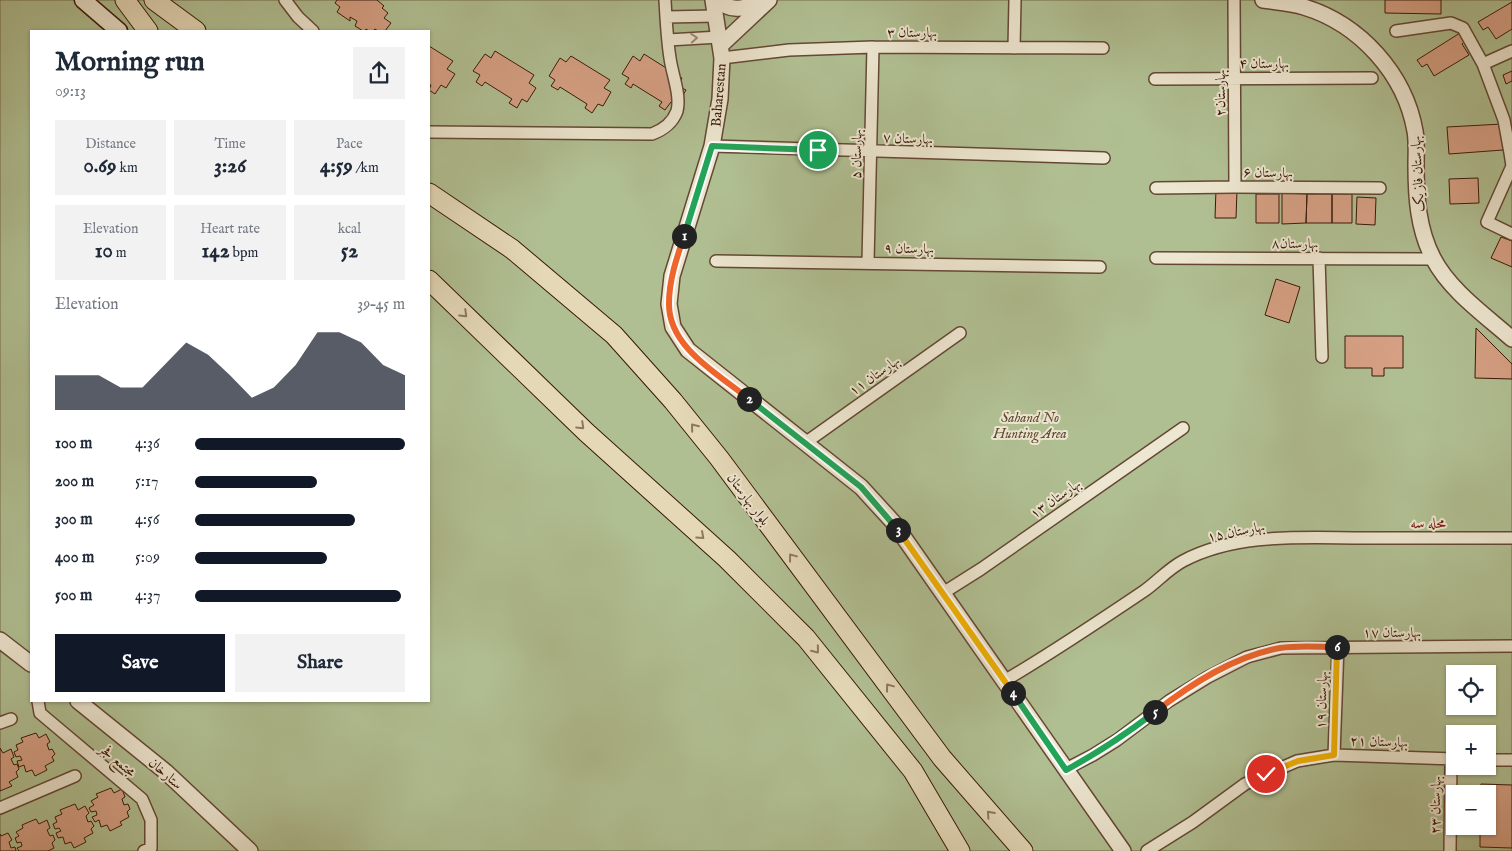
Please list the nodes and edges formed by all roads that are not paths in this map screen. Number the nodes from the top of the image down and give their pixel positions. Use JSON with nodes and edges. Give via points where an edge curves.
{"nodes":[{"id":1,"x":83,"y":0,"type":"edge"},
{"id":2,"x":125,"y":0,"type":"edge"},
{"id":3,"x":154,"y":0,"type":"edge"},
{"id":4,"x":285,"y":0,"type":"edge"},
{"id":5,"x":665,"y":0,"type":"edge"},
{"id":6,"x":713,"y":0,"type":"edge"},
{"id":7,"x":720,"y":0,"type":"edge"},
{"id":8,"x":765,"y":0,"type":"edge"},
{"id":9,"x":769,"y":0,"type":"edge"},
{"id":10,"x":1015,"y":0,"type":"edge"},
{"id":11,"x":1234,"y":0,"type":"edge"},
{"id":12,"x":1263,"y":0,"type":"edge"},
{"id":13,"x":716,"y":16,"type":"junction"},
{"id":14,"x":666,"y":18,"type":"junction"},
{"id":15,"x":118,"y":30,"type":"edge"},
{"id":16,"x":147,"y":30,"type":"edge"},
{"id":17,"x":195,"y":30,"type":"edge"},
{"id":18,"x":312,"y":30,"type":"edge"},
{"id":19,"x":1396,"y":30,"type":"dead end"},
{"id":20,"x":668,"y":40,"type":"junction"},
{"id":21,"x":720,"y":47,"type":"junction"},
{"id":22,"x":873,"y":47,"type":"junction"},
{"id":23,"x":1014,"y":48,"type":"junction"},
{"id":24,"x":1103,"y":48,"type":"dead end"},
{"id":25,"x":1512,"y":51,"type":"edge"},
{"id":26,"x":1483,"y":64,"type":"junction"},
{"id":27,"x":1155,"y":78,"type":"dead end"},
{"id":28,"x":1235,"y":78,"type":"junction"},
{"id":29,"x":1372,"y":78,"type":"dead end"},
{"id":30,"x":430,"y":132,"type":"edge"},
{"id":31,"x":712,"y":146,"type":"junction"},
{"id":32,"x":871,"y":152,"type":"junction"},
{"id":33,"x":1104,"y":158,"type":"dead end"},
{"id":34,"x":1512,"y":166,"type":"edge"},
{"id":35,"x":1235,"y":187,"type":"junction"},
{"id":36,"x":1156,"y":188,"type":"dead end"},
{"id":37,"x":1380,"y":188,"type":"dead end"},
{"id":38,"x":430,"y":194,"type":"edge"},
{"id":39,"x":1512,"y":234,"type":"edge"},
{"id":40,"x":1156,"y":258,"type":"dead end"},
{"id":41,"x":1319,"y":258,"type":"junction"},
{"id":42,"x":1433,"y":259,"type":"junction"},
{"id":43,"x":716,"y":261,"type":"dead end"},
{"id":44,"x":868,"y":262,"type":"junction"},
{"id":45,"x":1100,"y":267,"type":"dead end"},
{"id":46,"x":430,"y":281,"type":"edge"},
{"id":47,"x":960,"y":332,"type":"dead end"},
{"id":48,"x":1512,"y":339,"type":"edge"},
{"id":49,"x":1322,"y":357,"type":"dead end"},
{"id":50,"x":1183,"y":428,"type":"dead end"},
{"id":51,"x":805,"y":443,"type":"junction"},
{"id":52,"x":1512,"y":538,"type":"edge"},
{"id":53,"x":943,"y":593,"type":"junction"},
{"id":54,"x":0,"y":640,"type":"edge"},
{"id":55,"x":1512,"y":646,"type":"edge"},
{"id":56,"x":1338,"y":647,"type":"junction"},
{"id":57,"x":30,"y":663,"type":"edge"},
{"id":58,"x":1004,"y":681,"type":"junction"},
{"id":59,"x":38,"y":702,"type":"edge"},
{"id":60,"x":79,"y":702,"type":"edge"},
{"id":61,"x":11,"y":719,"type":"dead end"},
{"id":62,"x":0,"y":724,"type":"edge"},
{"id":63,"x":1334,"y":755,"type":"junction"},
{"id":64,"x":1446,"y":759,"type":"edge"},
{"id":65,"x":1496,"y":760,"type":"edge"},
{"id":66,"x":1512,"y":760,"type":"edge"},
{"id":67,"x":1066,"y":770,"type":"junction"},
{"id":68,"x":1452,"y":775,"type":"edge"},
{"id":69,"x":75,"y":776,"type":"dead end"},
{"id":70,"x":0,"y":808,"type":"edge"},
{"id":71,"x":144,"y":851,"type":"edge"},
{"id":72,"x":250,"y":851,"type":"edge"},
{"id":73,"x":960,"y":851,"type":"edge"},
{"id":74,"x":1022,"y":851,"type":"edge"},
{"id":75,"x":1123,"y":851,"type":"edge"},
{"id":76,"x":1148,"y":851,"type":"edge"},
{"id":77,"x":1450,"y":851,"type":"edge"}],
"edges":[{"from":1,"to":15,"type":"main road"},
{"from":2,"to":16,"type":"main road"},
{"from":3,"to":17,"type":"main road"},
{"from":4,"to":18,"type":"street"},
{"from":5,"to":14,"type":"street"},
{"from":6,"to":13,"type":"street","name":"Baharestan"},
{"from":7,"to":8,"type":"street","via":[[741,9]]},
{"from":9,"to":21,"type":"street"},
{"from":10,"to":23,"type":"street"},
{"from":11,"to":28,"type":"street","name":"بهارستان۲"},
{"from":12,"to":42,"type":"street","name":"بهارستان فاز یک","via":[[1304,7],[1337,22],[1365,42],[1389,68],[1407,99],[1416,132],[1416,197],[1423,233]]},
{"from":13,"to":14,"type":"street"},
{"from":13,"to":21,"type":"street","name":"Baharestan"},
{"from":14,"to":20,"type":"street"},
{"from":19,"to":26,"type":"street","via":[[1451,24],[1463,28]]},
{"from":20,"to":21,"type":"street","name":"بهارستان ۳","one_way":true},
{"from":20,"to":30,"type":"street","via":[[678,98],[677,110],[673,120],[652,134]]},
{"from":21,"to":22,"type":"street","name":"بهارستان ۳","via":[[789,50]]},
{"from":21,"to":31,"type":"street","name":"Baharestan","via":[[720,99]]},
{"from":22,"to":23,"type":"street","name":"بهارستان ۳"},
{"from":22,"to":32,"type":"street","name":"بهارستان ۵"},
{"from":23,"to":24,"type":"street","name":"بهارستان ۳"},
{"from":25,"to":26,"type":"street"},
{"from":26,"to":34,"type":"street","via":[[1504,120]]},
{"from":27,"to":28,"type":"street","name":"بهارستان ۴"},
{"from":28,"to":29,"type":"street","name":"بهارستان ۴"},
{"from":28,"to":35,"type":"street","name":"بهارستان۲"},
{"from":31,"to":32,"type":"street","name":"بهارستان ۷"},
{"from":31,"to":51,"type":"street","name":"Baharestan","via":[[672,276],[669,304],[673,327],[688,350]]},
{"from":32,"to":33,"type":"street","name":"بهارستان ۷"},
{"from":32,"to":44,"type":"street","name":"بهارستان ۵"},
{"from":34,"to":39,"type":"street","via":[[1487,222]]},
{"from":35,"to":36,"type":"street","name":"بهارستان ۶"},
{"from":35,"to":37,"type":"street","name":"بهارستان ۶"},
{"from":74,"to":38,"type":"main road","name":"بلوار بهارستان","one_way":true,"via":[[942,758],[719,458],[614,335],[512,249]]},
{"from":40,"to":41,"type":"street","name":"بهارستان۸"},
{"from":41,"to":42,"type":"street","name":"بهارستان۸"},
{"from":41,"to":49,"type":"street"},
{"from":42,"to":48,"type":"street","name":"بهارستان فاز یک","via":[[1454,286]]},
{"from":43,"to":44,"type":"street","name":"بهارستان ۹"},
{"from":44,"to":45,"type":"street","name":"بهارستان ۹"},
{"from":46,"to":73,"type":"main road","one_way":true,"via":[[586,432],[727,559],[806,638],[913,771]]},
{"from":47,"to":51,"type":"street","name":"بهارستان ۱۱"},
{"from":50,"to":53,"type":"street","name":"بهارستان ۱۳"},
{"from":51,"to":53,"type":"street","name":"Baharestan","via":[[861,487],[893,522]]},
{"from":52,"to":58,"type":"street","name":"بهارستان ۱۵","via":[[1303,538],[1264,539],[1228,545],[1182,562]]},
{"from":53,"to":58,"type":"street","name":"Baharestan"},
{"from":54,"to":57,"type":"street"},
{"from":55,"to":56,"type":"street","name":"بهارستان ۱۷"},
{"from":56,"to":63,"type":"street","name":"بهارستان ۱۹"},
{"from":56,"to":67,"type":"street","name":"بهارستان ۱۷","via":[[1281,648],[1247,657],[1208,676],[1117,740]]},
{"from":58,"to":67,"type":"street","name":"Baharestan"},
{"from":59,"to":71,"type":"street","name":"مجتمع فجر","via":[[40,713],[142,799],[151,820],[151,848]]},
{"from":60,"to":72,"type":"street","name":"ستارخان","via":[[166,772]]},
{"from":61,"to":62,"type":"street"},
{"from":63,"to":64,"type":"street","name":"بهارستان ۲۱"},
{"from":63,"to":76,"type":"street","name":"بهارستان ۲۱","via":[[1298,761],[1245,784]]},
{"from":65,"to":66,"type":"street"},
{"from":67,"to":75,"type":"street","name":"Baharestan"},
{"from":68,"to":77,"type":"street","name":"بهارستان ۲۳"},
{"from":69,"to":70,"type":"street"}]}
